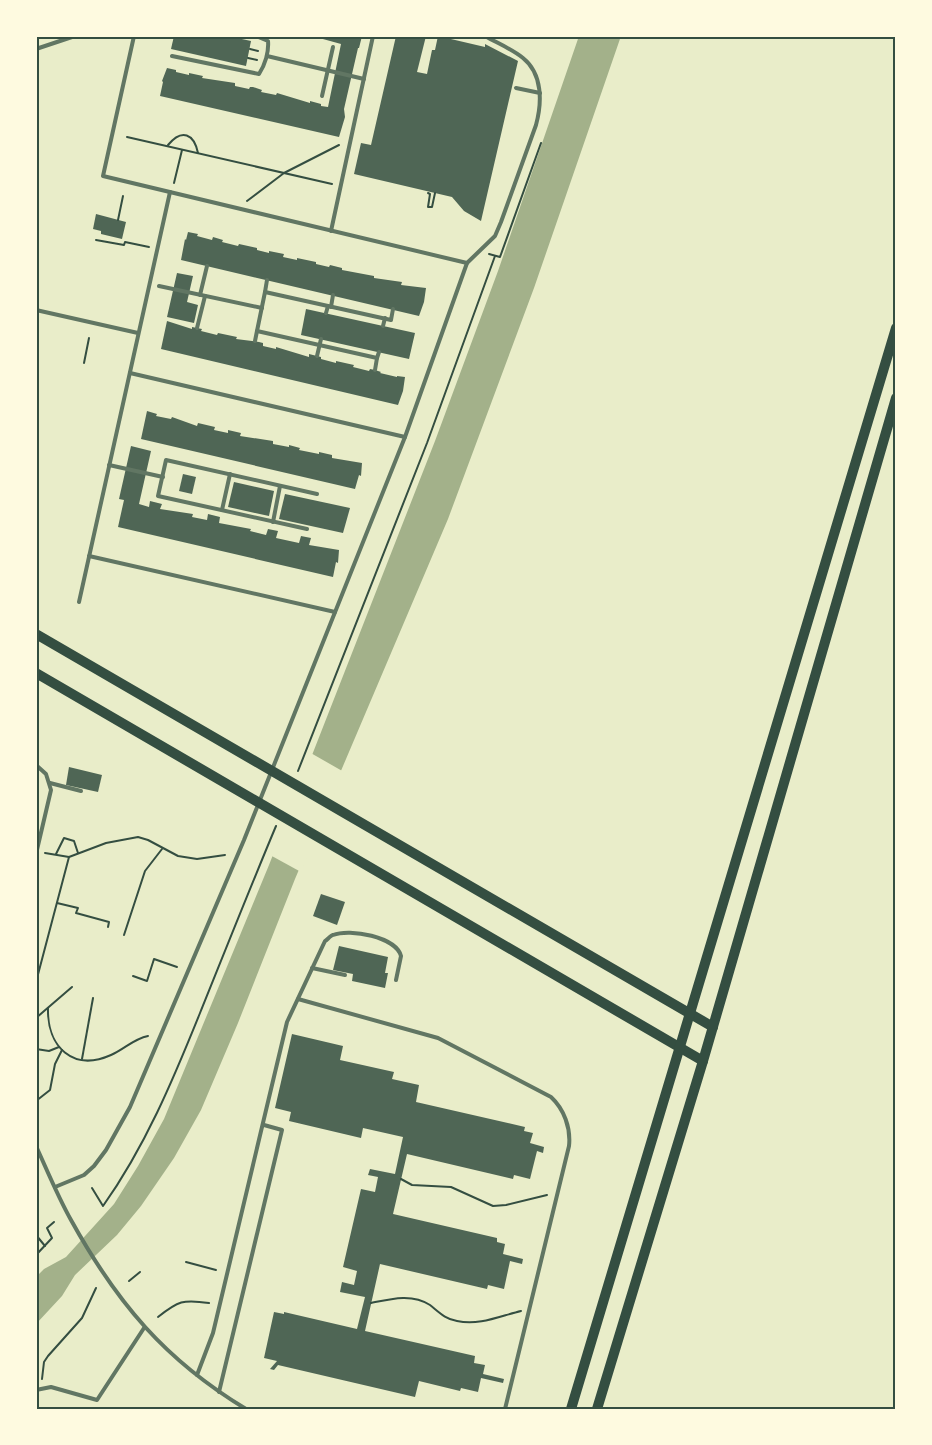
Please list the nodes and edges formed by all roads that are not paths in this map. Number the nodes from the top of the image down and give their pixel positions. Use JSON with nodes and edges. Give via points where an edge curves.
{"nodes":[{"id":1,"x":75,"y":36,"type":"edge"},
{"id":2,"x":134,"y":36,"type":"edge"},
{"id":3,"x":256,"y":36,"type":"edge"},
{"id":4,"x":373,"y":36,"type":"edge"},
{"id":5,"x":485,"y":36,"type":"edge"},
{"id":6,"x":333,"y":47,"type":"dead end"},
{"id":7,"x":36,"y":49,"type":"edge"},
{"id":8,"x":172,"y":56,"type":"dead end"},
{"id":9,"x":267,"y":56,"type":"junction"},
{"id":10,"x":328,"y":71,"type":"junction"},
{"id":11,"x":364,"y":79,"type":"junction"},
{"id":12,"x":516,"y":88,"type":"dead end"},
{"id":13,"x":540,"y":93,"type":"junction"},
{"id":14,"x":322,"y":96,"type":"dead end"},
{"id":15,"x":170,"y":192,"type":"junction"},
{"id":16,"x":331,"y":231,"type":"junction"},
{"id":17,"x":467,"y":263,"type":"junction"},
{"id":18,"x":207,"y":266,"type":"dead end"},
{"id":19,"x":267,"y":280,"type":"dead end"},
{"id":20,"x":159,"y":286,"type":"dead end"},
{"id":21,"x":265,"y":292,"type":"junction"},
{"id":22,"x":203,"y":295,"type":"junction"},
{"id":23,"x":333,"y":295,"type":"dead end"},
{"id":24,"x":329,"y":306,"type":"junction"},
{"id":25,"x":262,"y":308,"type":"junction"},
{"id":26,"x":393,"y":309,"type":"dead end"},
{"id":27,"x":36,"y":310,"type":"edge"},
{"id":28,"x":326,"y":313,"type":"dead end"},
{"id":29,"x":385,"y":318,"type":"junction"},
{"id":30,"x":383,"y":326,"type":"dead end"},
{"id":31,"x":197,"y":328,"type":"dead end"},
{"id":32,"x":896,"y":328,"type":"edge"},
{"id":33,"x":257,"y":331,"type":"junction"},
{"id":34,"x":138,"y":333,"type":"junction"},
{"id":35,"x":321,"y":339,"type":"dead end"},
{"id":36,"x":255,"y":341,"type":"dead end"},
{"id":37,"x":319,"y":345,"type":"junction"},
{"id":38,"x":379,"y":352,"type":"dead end"},
{"id":39,"x":316,"y":356,"type":"dead end"},
{"id":40,"x":377,"y":358,"type":"junction"},
{"id":41,"x":375,"y":370,"type":"dead end"},
{"id":42,"x":130,"y":373,"type":"junction"},
{"id":43,"x":896,"y":398,"type":"edge"},
{"id":44,"x":405,"y":437,"type":"junction"},
{"id":45,"x":109,"y":465,"type":"junction"},
{"id":46,"x":230,"y":474,"type":"junction"},
{"id":47,"x":163,"y":477,"type":"junction"},
{"id":48,"x":280,"y":486,"type":"junction"},
{"id":49,"x":317,"y":494,"type":"dead end"},
{"id":50,"x":222,"y":510,"type":"junction"},
{"id":51,"x":273,"y":522,"type":"junction"},
{"id":52,"x":307,"y":529,"type":"dead end"},
{"id":53,"x":89,"y":556,"type":"junction"},
{"id":54,"x":79,"y":602,"type":"dead end"},
{"id":55,"x":335,"y":612,"type":"junction"},
{"id":56,"x":36,"y":634,"type":"edge"},
{"id":57,"x":36,"y":673,"type":"edge"},
{"id":58,"x":36,"y":765,"type":"edge"},
{"id":59,"x":50,"y":783,"type":"junction"},
{"id":60,"x":81,"y":791,"type":"dead end"},
{"id":61,"x":36,"y":853,"type":"edge"},
{"id":62,"x":312,"y":968,"type":"junction"},
{"id":63,"x":345,"y":975,"type":"dead end"},
{"id":64,"x":396,"y":980,"type":"dead end"},
{"id":65,"x":298,"y":999,"type":"junction"},
{"id":66,"x":690,"y":1014,"type":"junction"},
{"id":67,"x":713,"y":1028,"type":"junction"},
{"id":68,"x":680,"y":1048,"type":"junction"},
{"id":69,"x":703,"y":1061,"type":"junction"},
{"id":70,"x":264,"y":1125,"type":"junction"},
{"id":71,"x":36,"y":1146,"type":"edge"},
{"id":72,"x":55,"y":1186,"type":"junction"},
{"id":73,"x":145,"y":1328,"type":"junction"},
{"id":74,"x":197,"y":1376,"type":"junction"},
{"id":75,"x":39,"y":1388,"type":"edge"},
{"id":76,"x":219,"y":1392,"type":"junction"},
{"id":77,"x":246,"y":1409,"type":"edge"},
{"id":78,"x":468,"y":1409,"type":"edge"},
{"id":79,"x":473,"y":1409,"type":"edge"},
{"id":80,"x":505,"y":1409,"type":"edge"},
{"id":81,"x":572,"y":1409,"type":"edge"},
{"id":82,"x":597,"y":1409,"type":"edge"}],
"edges":[{"from":1,"to":7,"type":"lane"},
{"from":2,"to":15,"type":"lane","via":[[103,176]]},
{"from":3,"to":9,"type":"lane","via":[[267,41]]},
{"from":4,"to":11,"type":"lane"},
{"from":5,"to":13,"type":"lane","via":[[523,58],[532,68]]},
{"from":6,"to":10,"type":"lane"},
{"from":8,"to":9,"type":"lane","via":[[256,75]]},
{"from":9,"to":10,"type":"lane"},
{"from":10,"to":11,"type":"lane"},
{"from":10,"to":14,"type":"lane"},
{"from":11,"to":16,"type":"lane"},
{"from":12,"to":13,"type":"lane"},
{"from":13,"to":17,"type":"lane","via":[[536,125],[495,236]]},
{"from":15,"to":16,"type":"lane"},
{"from":15,"to":34,"type":"lane"},
{"from":16,"to":17,"type":"lane"},
{"from":17,"to":44,"type":"lane"},
{"from":18,"to":22,"type":"lane"},
{"from":19,"to":21,"type":"lane"},
{"from":20,"to":22,"type":"lane"},
{"from":21,"to":24,"type":"lane"},
{"from":21,"to":25,"type":"lane"},
{"from":22,"to":25,"type":"lane"},
{"from":22,"to":31,"type":"lane"},
{"from":23,"to":24,"type":"lane"},
{"from":24,"to":28,"type":"lane"},
{"from":24,"to":29,"type":"lane"},
{"from":25,"to":33,"type":"lane"},
{"from":26,"to":29,"type":"lane","via":[[391,320]]},
{"from":27,"to":34,"type":"lane"},
{"from":29,"to":30,"type":"lane"},
{"from":32,"to":66,"type":"main road"},
{"from":33,"to":36,"type":"lane"},
{"from":33,"to":37,"type":"lane"},
{"from":34,"to":42,"type":"lane"},
{"from":35,"to":37,"type":"lane"},
{"from":37,"to":39,"type":"lane"},
{"from":37,"to":40,"type":"lane"},
{"from":38,"to":40,"type":"lane"},
{"from":40,"to":41,"type":"lane"},
{"from":42,"to":44,"type":"lane"},
{"from":42,"to":45,"type":"lane"},
{"from":43,"to":67,"type":"main road"},
{"from":44,"to":55,"type":"lane"},
{"from":45,"to":47,"type":"lane"},
{"from":45,"to":53,"type":"lane"},
{"from":46,"to":47,"type":"lane","via":[[166,460]]},
{"from":46,"to":48,"type":"lane"},
{"from":46,"to":50,"type":"lane"},
{"from":47,"to":50,"type":"lane","via":[[158,496]]},
{"from":48,"to":49,"type":"lane"},
{"from":48,"to":51,"type":"lane"},
{"from":50,"to":51,"type":"lane"},
{"from":51,"to":52,"type":"lane"},
{"from":53,"to":54,"type":"lane"},
{"from":53,"to":55,"type":"lane"},
{"from":55,"to":72,"type":"lane","via":[[244,840],[130,1107],[94,1166],[84,1175]]},
{"from":56,"to":66,"type":"main road"},
{"from":57,"to":68,"type":"main road"},
{"from":58,"to":59,"type":"lane"},
{"from":59,"to":60,"type":"lane"},
{"from":59,"to":61,"type":"lane","via":[[51,798]]},
{"from":62,"to":63,"type":"lane"},
{"from":62,"to":64,"type":"lane","via":[[332,935],[365,934],[400,951]]},
{"from":62,"to":65,"type":"lane"},
{"from":65,"to":70,"type":"lane","via":[[287,1022]]},
{"from":65,"to":80,"type":"lane","via":[[438,1038],[551,1097],[561,1110],[571,1136]]},
{"from":66,"to":67,"type":"main road"},
{"from":66,"to":68,"type":"main road"},
{"from":67,"to":69,"type":"main road"},
{"from":68,"to":69,"type":"main road"},
{"from":68,"to":81,"type":"main road"},
{"from":69,"to":82,"type":"main road"},
{"from":70,"to":74,"type":"lane","via":[[213,1334]]},
{"from":70,"to":76,"type":"lane","via":[[282,1130]]},
{"from":71,"to":72,"type":"lane"},
{"from":72,"to":73,"type":"lane","via":[[103,1275]]},
{"from":73,"to":74,"type":"lane"},
{"from":73,"to":75,"type":"lane","via":[[97,1400],[51,1387]]},
{"from":74,"to":76,"type":"lane"},
{"from":76,"to":77,"type":"lane"},
{"from":78,"to":79,"type":"lane"}]}
